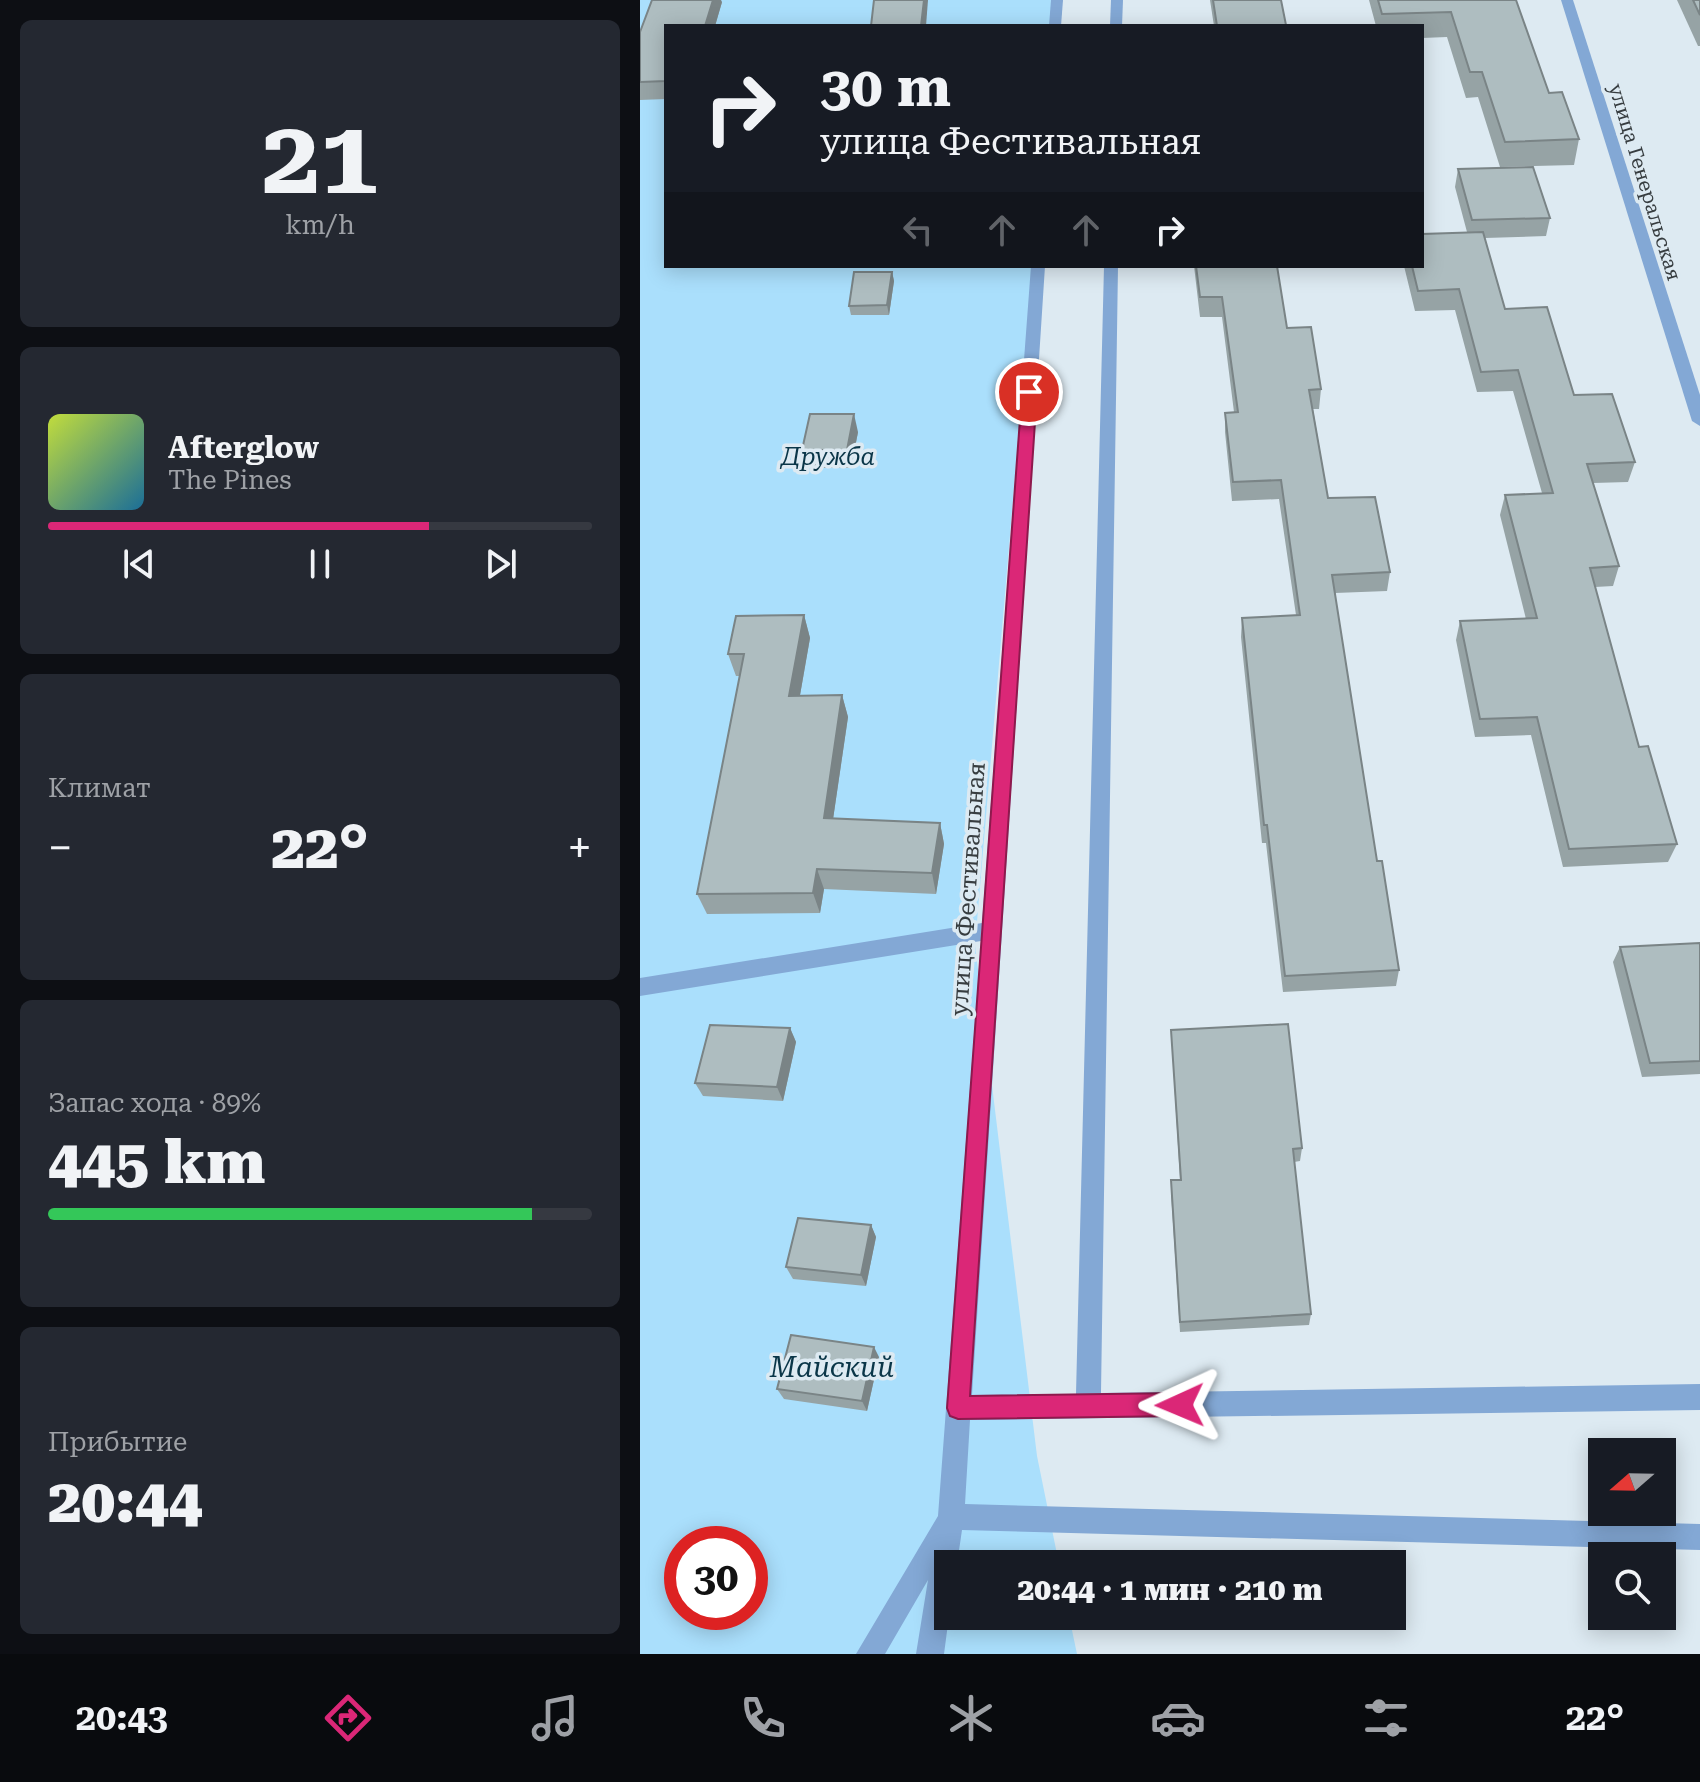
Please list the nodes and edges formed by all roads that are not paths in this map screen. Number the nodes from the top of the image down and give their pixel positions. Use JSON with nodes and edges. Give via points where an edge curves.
{"nodes":[{"id":1,"x":1057,"y":0,"type":"edge"},
{"id":2,"x":1117,"y":0,"type":"edge"},
{"id":3,"x":1567,"y":0,"type":"edge"},
{"id":4,"x":1055,"y":24,"type":"edge"},
{"id":5,"x":1116,"y":24,"type":"edge"},
{"id":6,"x":1038,"y":268,"type":"edge"},
{"id":7,"x":1111,"y":268,"type":"edge"},
{"id":8,"x":1700,"y":421,"type":"edge"},
{"id":9,"x":992,"y":930,"type":"junction"},
{"id":10,"x":640,"y":987,"type":"edge"},
{"id":11,"x":1700,"y":1397,"type":"edge"},
{"id":12,"x":1088,"y":1406,"type":"junction"},
{"id":13,"x":958,"y":1408,"type":"junction"},
{"id":14,"x":951,"y":1517,"type":"junction"},
{"id":15,"x":1700,"y":1537,"type":"edge"},
{"id":16,"x":870,"y":1654,"type":"edge"},
{"id":17,"x":930,"y":1654,"type":"edge"}],
"edges":[{"from":1,"to":4,"type":"street"},
{"from":2,"to":5,"type":"street"},
{"from":3,"to":8,"type":"street","name":"улица Генеральская"},
{"from":6,"to":9,"type":"street","name":"улица Фестивальная"},
{"from":7,"to":12,"type":"street"},
{"from":9,"to":10,"type":"street"},
{"from":9,"to":13,"type":"street","name":"улица Фестивальная"},
{"from":11,"to":12,"type":"street"},
{"from":12,"to":13,"type":"street"},
{"from":13,"to":14,"type":"street","name":"улица Фестивальная"},
{"from":14,"to":15,"type":"street"},
{"from":14,"to":16,"type":"street"},
{"from":14,"to":17,"type":"street","name":"улица Фестивальная"}]}
